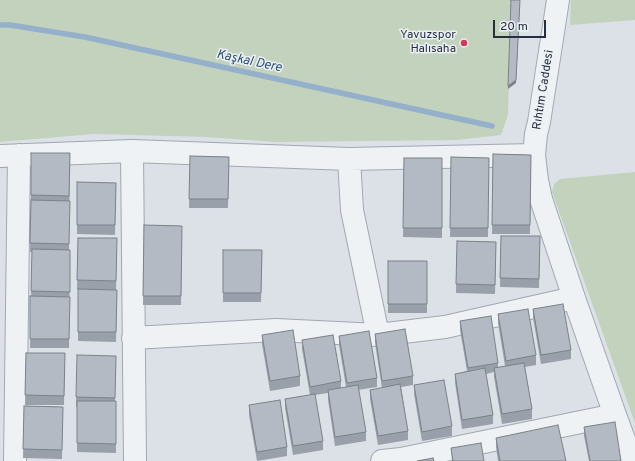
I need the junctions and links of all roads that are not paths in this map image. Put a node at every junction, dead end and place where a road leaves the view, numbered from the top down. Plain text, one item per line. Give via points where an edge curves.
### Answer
1 (558, 0) edge
2 (132, 151) junction
3 (10, 155) edge
4 (534, 155) junction
5 (350, 159) junction
6 (574, 298) junction
7 (378, 335) junction
8 (133, 338) junction
9 (615, 415) junction
10 (15, 461) edge
11 (135, 461) edge
12 (382, 461) edge
13 (632, 461) edge

1 - 4 street, Rıhtım Caddesi
2 - 3 street
2 - 5 street
2 - 8 street
3 - 10 street
4 - 5 street
4 - 6 street, Rıhtım Caddesi via 541,199
5 - 7 street via 352,210
6 - 7 street via 445,327
6 - 9 street, Rıhtım Caddesi
7 - 8 street via 276,330
8 - 11 street
9 - 12 street
9 - 13 street, Rıhtım Caddesi

